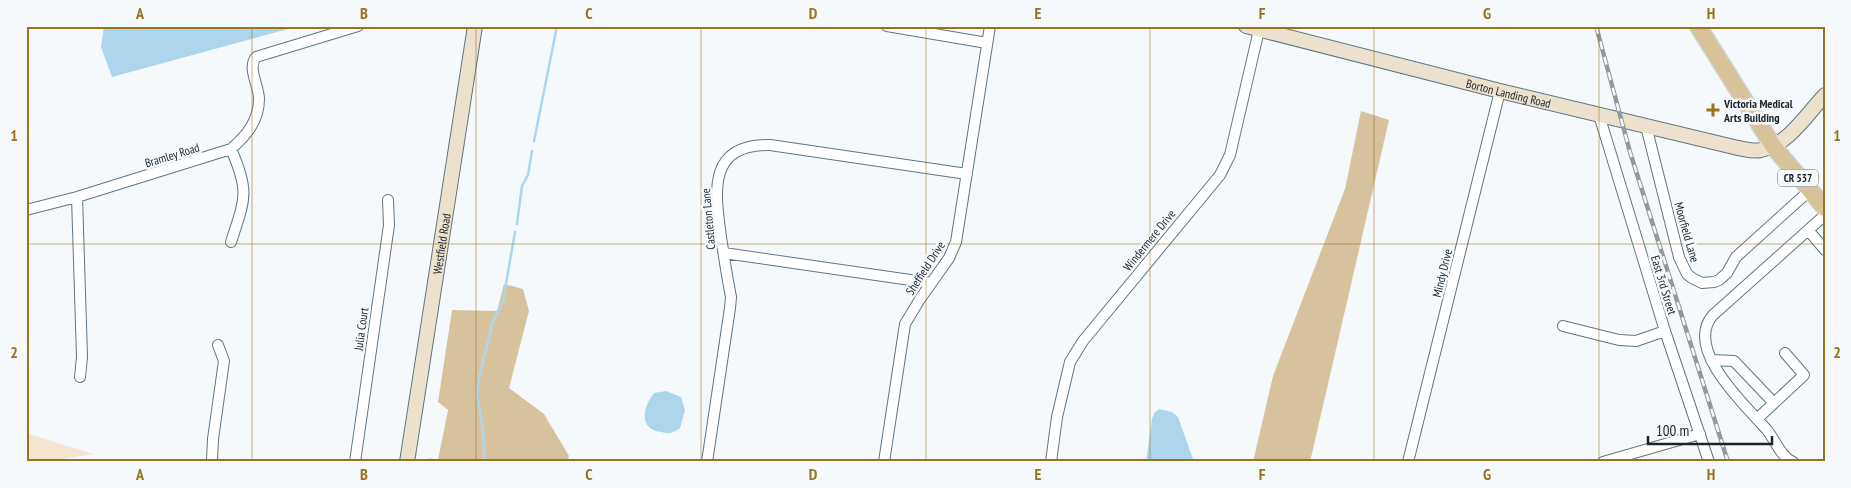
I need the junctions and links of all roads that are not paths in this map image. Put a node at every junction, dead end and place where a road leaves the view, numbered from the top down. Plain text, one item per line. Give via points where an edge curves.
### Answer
1 (358, 26) edge
2 (475, 26) edge
3 (887, 26) edge
4 (990, 26) edge
5 (1698, 26) edge
6 (1253, 28) edge
7 (987, 43) junction
8 (1500, 91) junction
9 (1825, 95) edge
10 (1599, 115) junction
11 (1646, 126) junction
12 (1773, 146) junction
13 (231, 149) junction
14 (967, 174) junction
15 (1809, 191) junction
16 (77, 197) junction
17 (388, 200) dead end
18 (1825, 208) edge
19 (26, 210) edge
20 (1825, 215) edge
21 (1808, 230) junction
22 (231, 242) dead end
23 (1825, 250) edge
24 (724, 253) junction
25 (931, 284) junction
26 (1563, 326) dead end
27 (1665, 332) junction
28 (218, 345) dead end
29 (1785, 353) dead end
30 (1711, 360) junction
31 (80, 377) dead end
32 (1774, 403) junction
33 (1757, 419) junction
34 (1700, 434) junction
35 (215, 461) edge
36 (355, 462) edge
37 (407, 462) edge
38 (707, 462) edge
39 (884, 462) edge
40 (1051, 462) edge
41 (1408, 462) edge
42 (1603, 462) edge
43 (1709, 462) edge
44 (1793, 462) edge

1 - 13 street, Bramley Road via 260,55 253,62 252,69 259,97 257,113 247,134
2 - 37 street, Westfield Road
3 - 7 street
4 - 7 street, Sheffield Drive
5 - 12 main road, CR 537
6 - 8 street, Borton Landing Road
6 - 40 street, Windermere Drive via 1230,155 1220,175 1083,341 1070,362 1057,417
7 - 14 street, Sheffield Drive
8 - 10 street, Borton Landing Road
8 - 41 street, Mindy Drive
9 - 12 street via 1788,136
10 - 11 street, Borton Landing Road
10 - 27 street, East 3rd Street
11 - 12 street, Borton Landing Road via 1738,148 1759,151
11 - 15 street, Moorfield Lane via 1678,257 1687,274 1702,283 1723,277 1736,257
12 - 15 main road, CR 537
13 - 16 street, Bramley Road
13 - 22 street via 242,177 244,194
14 - 24 street, Castleton Lane via 770,145 747,147 726,162 717,184
14 - 25 street, Sheffield Drive via 955,247
15 - 18 main road, CR 537
16 - 19 street, Bramley Road
16 - 31 street
17 - 36 street, Julia Court via 389,224
20 - 21 street
21 - 23 street
21 - 30 street via 1709,320 1705,334
24 - 25 street
24 - 38 street, Castleton Lane via 731,298
25 - 39 street, Sheffield Drive via 908,318 904,330
26 - 27 street via 1636,341
27 - 34 street, East 3rd Street
28 - 35 street via 224,361 213,440
29 - 32 street via 1804,375
30 - 32 street via 1734,361
30 - 33 street via 1720,378
32 - 33 street
33 - 44 street via 1785,459
34 - 42 street
34 - 43 street, East 3rd Street

